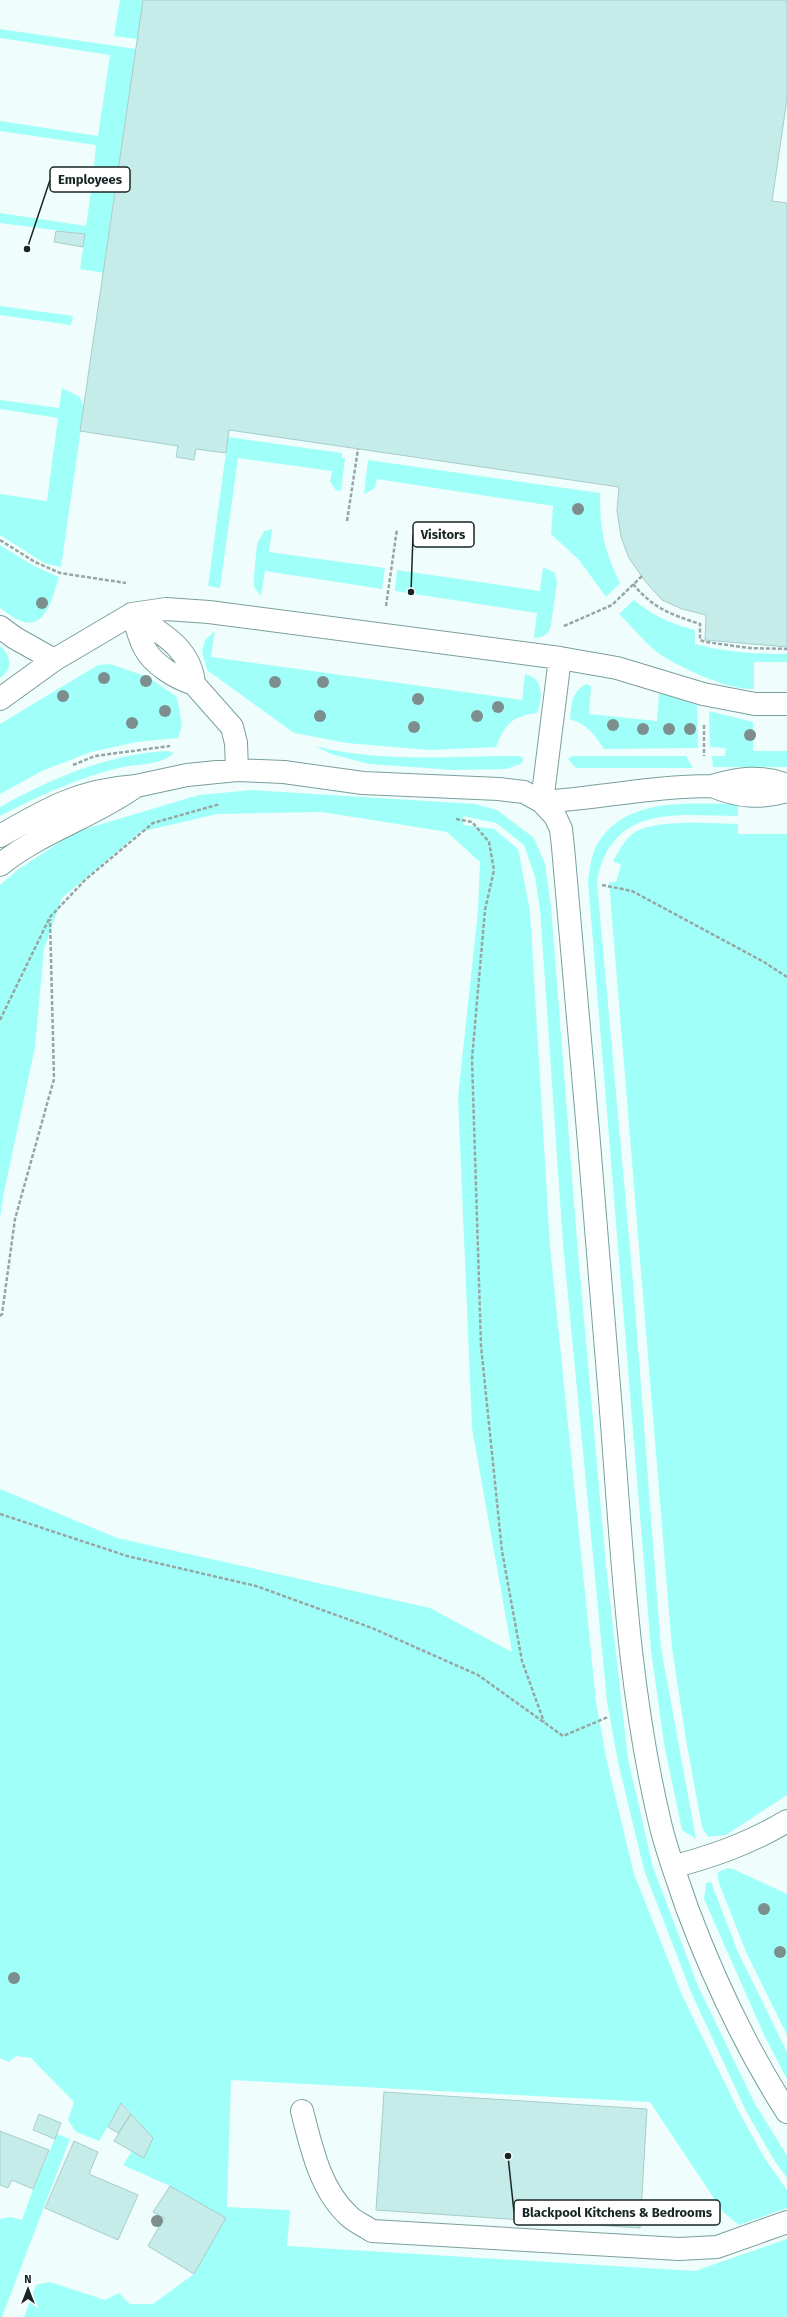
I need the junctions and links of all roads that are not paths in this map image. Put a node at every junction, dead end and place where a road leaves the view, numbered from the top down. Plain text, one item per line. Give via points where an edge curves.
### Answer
1 (132, 614) junction
2 (0, 627) edge
3 (560, 658) junction
4 (54, 660) junction
5 (0, 699) edge
6 (787, 704) edge
7 (237, 770) junction
8 (787, 785) edge
9 (136, 786) junction
10 (708, 786) junction
11 (787, 791) edge
12 (542, 802) junction
13 (0, 836) edge
14 (0, 864) edge
15 (787, 1821) edge
16 (673, 1867) junction
17 (302, 2111) dead end
18 (787, 2112) edge
19 (787, 2222) edge

1 - 3 lane via 166,609 209,612
1 - 4 lane
1 - 7 lane via 144,648 173,675 194,684 232,727 236,743
2 - 4 lane
3 - 6 lane via 617,668 703,694 755,704
3 - 12 lane
4 - 5 lane
7 - 9 lane
7 - 12 lane via 284,772 363,783 499,789 524,792
8 - 10 lane via 772,779 754,777
9 - 13 lane via 85,793 40,813
9 - 14 lane via 117,800 48,833
10 - 11 lane via 733,795 773,795
10 - 12 lane via 636,790 584,799
12 - 16 lane via 555,816 561,829 629,1632 638,1704 661,1828
15 - 16 lane via 762,1837 727,1852
16 - 18 lane via 703,1951 734,2021 758,2067
17 - 19 lane via 314,2158 334,2199 349,2216 372,2231 679,2249 717,2247

